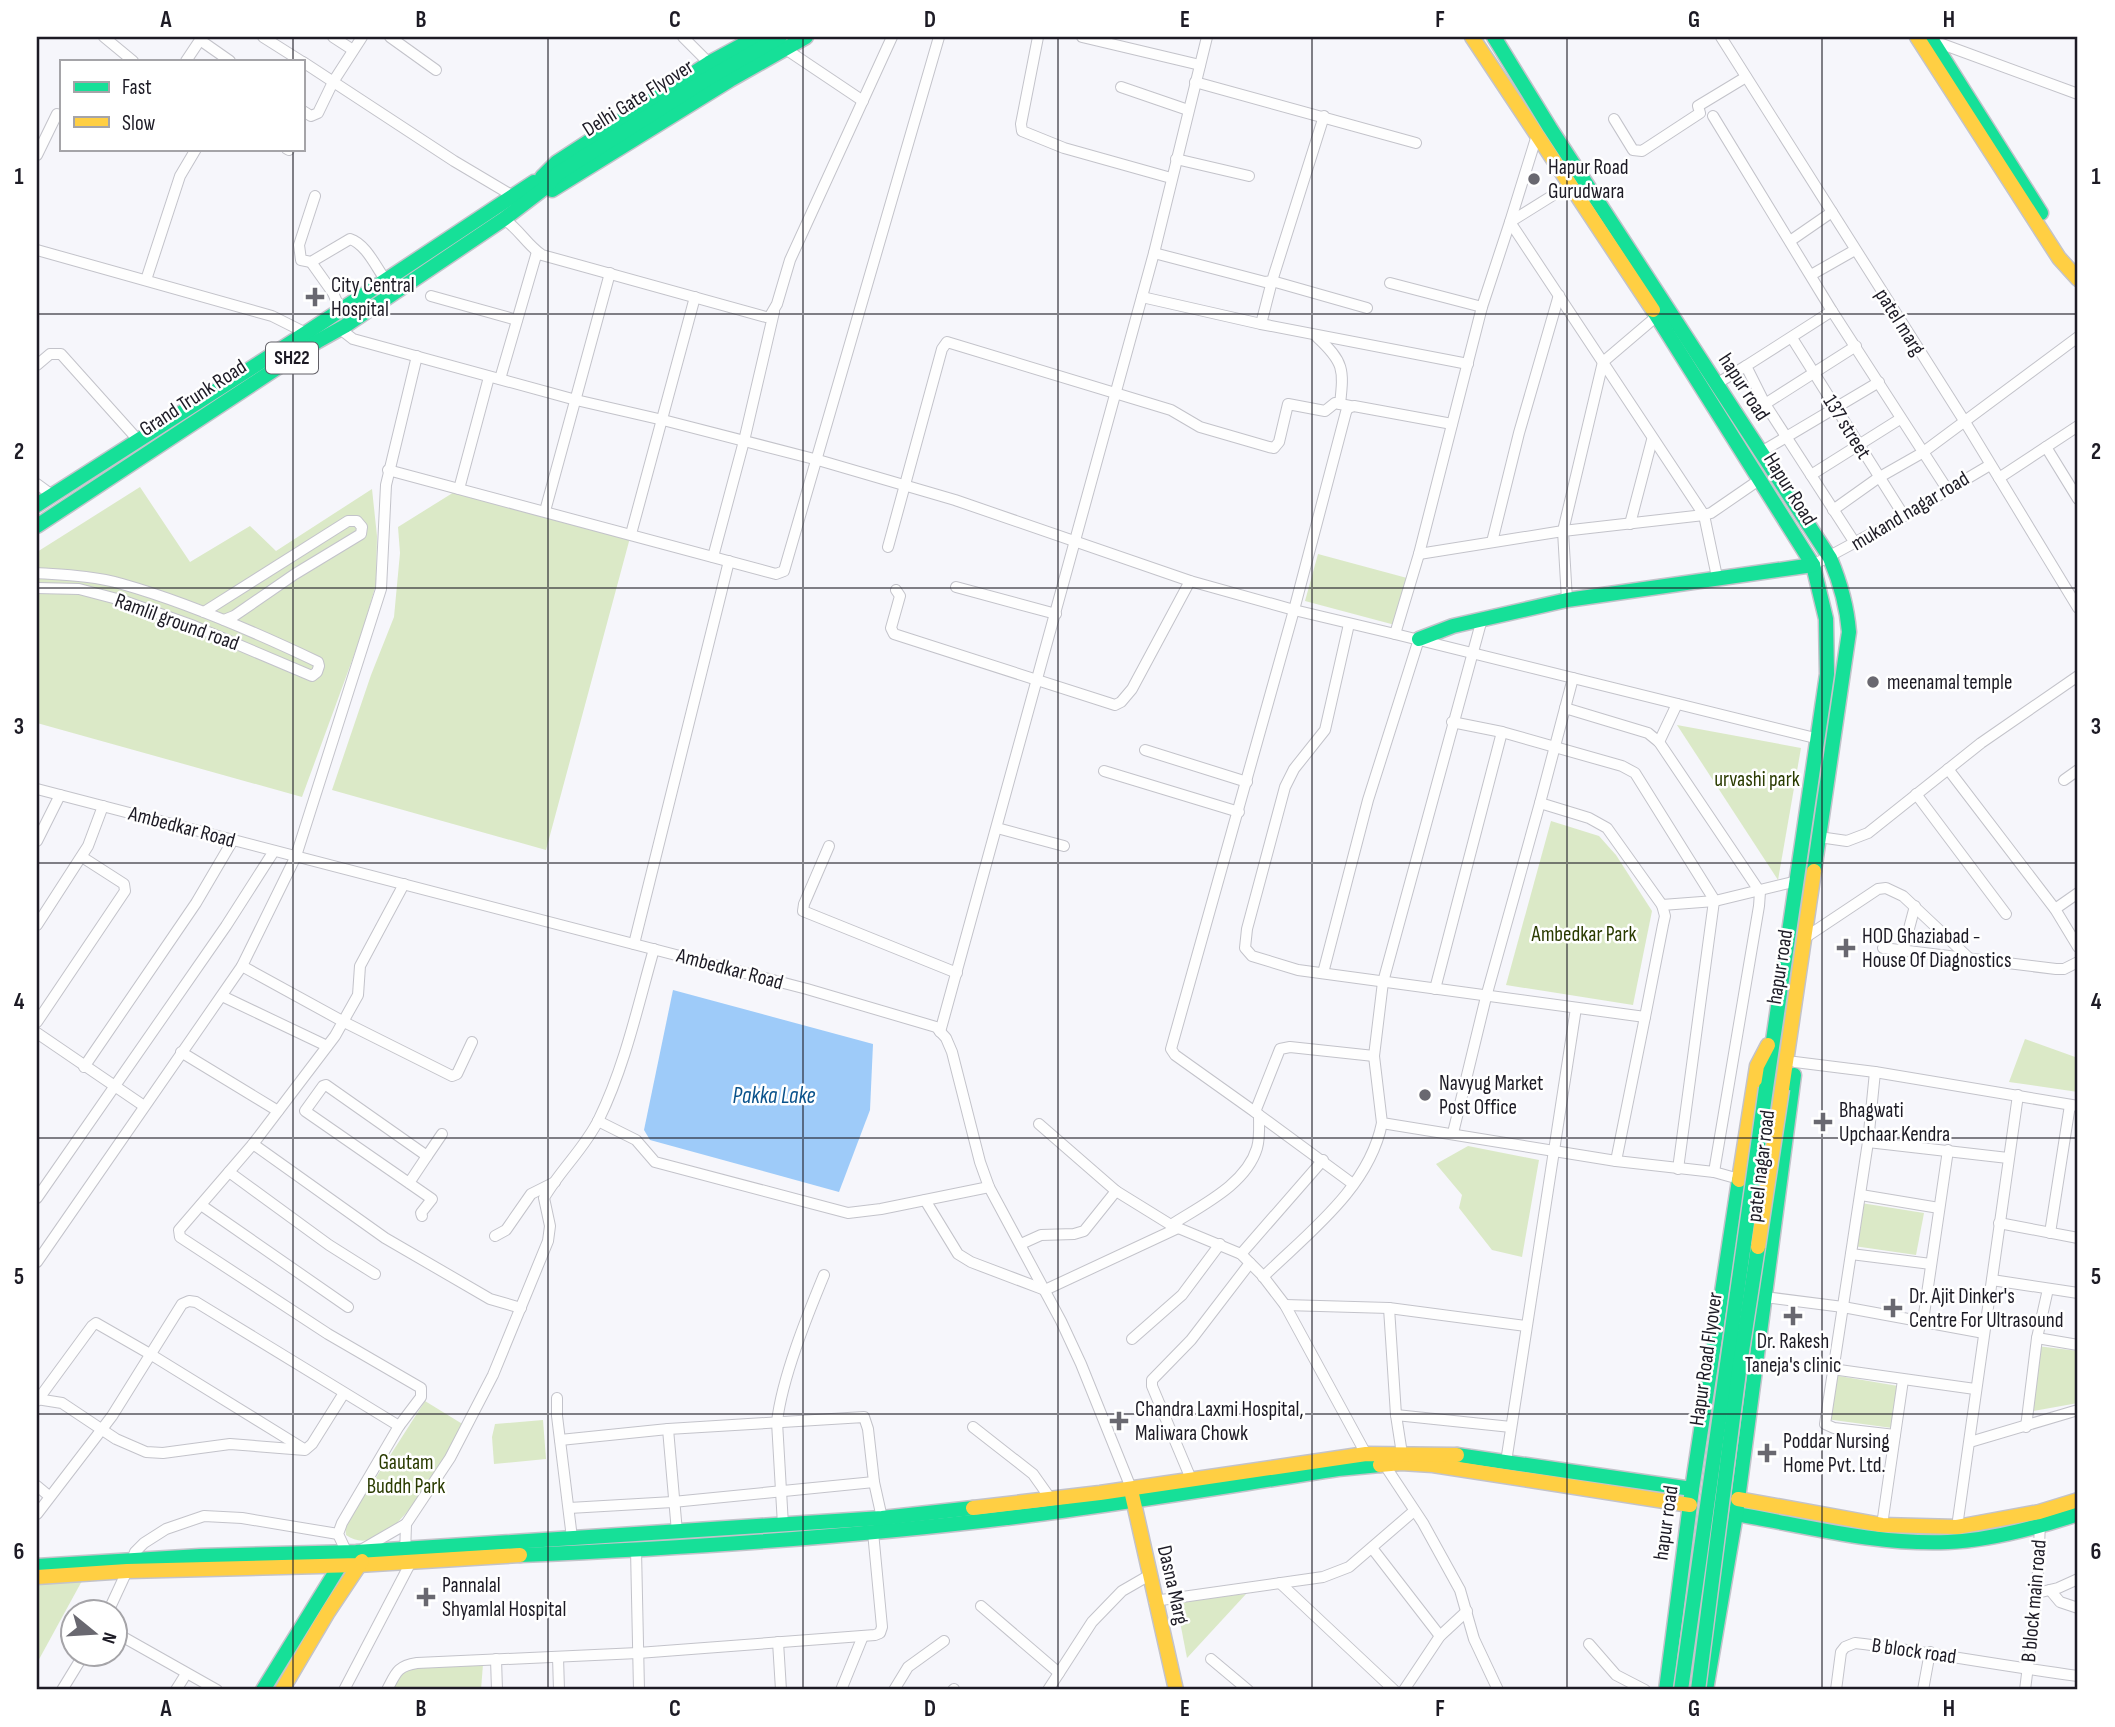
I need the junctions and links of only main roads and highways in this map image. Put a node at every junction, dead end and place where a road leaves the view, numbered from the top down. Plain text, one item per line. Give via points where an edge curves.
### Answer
1 (757, 37) edge
2 (806, 37) edge
3 (1472, 37) edge
4 (1494, 37) edge
5 (1926, 38) edge
6 (782, 43) edge
7 (548, 179) junction
8 (2078, 268) edge
9 (2078, 279) edge
10 (37, 505) edge
11 (37, 526) edge
12 (1813, 565) junction
13 (1419, 639) road end
14 (1774, 1034) junction
15 (1789, 1042) junction
16 (1696, 1461) junction
17 (1742, 1467) junction
18 (1692, 1489) junction
19 (1132, 1493) junction
20 (2078, 1500) edge
21 (1690, 1505) junction
22 (1737, 1507) junction
23 (2078, 1514) edge
24 (2040, 1520) junction
25 (1685, 1538) junction
26 (1731, 1545) junction
27 (358, 1555) junction
28 (408, 1557) junction
29 (37, 1566) edge
30 (129, 1566) junction
31 (339, 1566) junction
32 (37, 1577) edge
33 (263, 1690) edge
34 (282, 1690) edge
35 (1176, 1690) edge
36 (1665, 1690) edge
37 (1681, 1690) edge
38 (1698, 1690) edge
39 (1706, 1690) edge

1 - 7 main road via 709,63 558,162
2 - 6 main road, Delhi Gate Flyover
3 - 12 main road, Hapur Road via 1657,316
4 - 15 main road, hapur road via 1830,558 1843,592 1849,632
5 - 8 main road
5 - 9 main road via 2044,235
6 - 7 main road, Delhi Gate Flyover / SH22 via 708,79
7 - 10 main road, Grand Trunk Road / SH22 via 513,196
7 - 11 main road, Grand Trunk Road / SH22 via 503,219
12 - 13 main road via 1567,600 1453,626
12 - 14 main road, Hapur Road via 1828,626 1827,674
14 - 16 main road, hapur road via 1757,1066
14 - 37 main road, Hapur Road Flyover, bridge
15 - 17 main road, patel nagar road via 1795,1062
15 - 38 main road, Hapur Road Flyover, bridge via 1739,1371
16 - 17 main road
16 - 18 main road, hapur road
17 - 22 main road, patel nagar road
18 - 19 main road via 1449,1454 1366,1454 1191,1479
18 - 21 main road, hapur road
19 - 21 main road via 1384,1464 1433,1465
19 - 28 main road via 882,1518 572,1538
19 - 28 main road via 1024,1516 873,1532 636,1550
19 - 35 main road, Dasna Marg
20 - 24 main road
21 - 25 main road, hapur road
22 - 24 main road via 1893,1539 1924,1541 1981,1539
22 - 24 main road via 1882,1525 1956,1527 2035,1511
22 - 26 main road, patel nagar road
23 - 24 main road
25 - 26 main road
25 - 36 main road, hapur road
26 - 39 main road, patel nagar road
27 - 28 main road
27 - 30 main road via 201,1556
27 - 31 main road
27 - 34 main road
29 - 30 main road
30 - 31 main road
30 - 32 main road
31 - 33 main road

